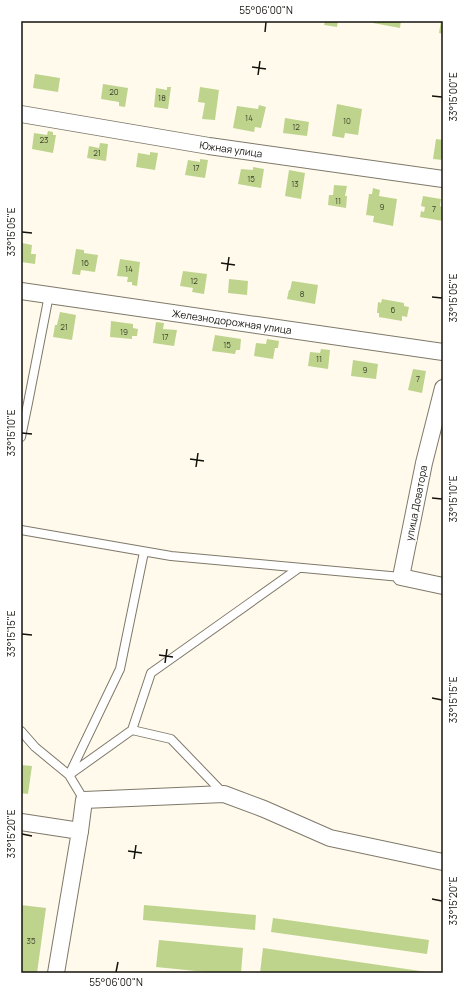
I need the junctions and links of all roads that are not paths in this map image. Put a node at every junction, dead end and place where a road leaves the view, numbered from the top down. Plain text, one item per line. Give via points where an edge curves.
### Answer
1 (21, 114) edge
2 (443, 179) edge
3 (21, 292) edge
4 (48, 295) junction
5 (443, 352) edge
6 (443, 388) edge
7 (21, 437) edge
8 (21, 530) edge
9 (144, 552) junction
10 (299, 568) junction
11 (401, 577) junction
12 (443, 586) edge
13 (132, 730) junction
14 (21, 732) edge
15 (69, 774) junction
16 (224, 794) junction
17 (84, 800) junction
18 (21, 822) edge
19 (80, 831) junction
20 (443, 862) edge
21 (56, 973) edge

1 - 2 street, Южная улица via 209,146
3 - 4 street, Железнодорожная улица
4 - 5 street, Железнодорожная улица
4 - 7 lane
6 - 11 street, улица Доватора via 424,463
8 - 9 lane
9 - 10 lane
9 - 15 lane via 120,669
10 - 11 lane
10 - 13 lane via 151,673
11 - 12 street
13 - 15 lane
13 - 16 lane via 171,740
14 - 15 lane via 35,747
15 - 17 lane
16 - 17 street
16 - 20 street via 330,838
17 - 19 street
18 - 19 street
19 - 21 street

